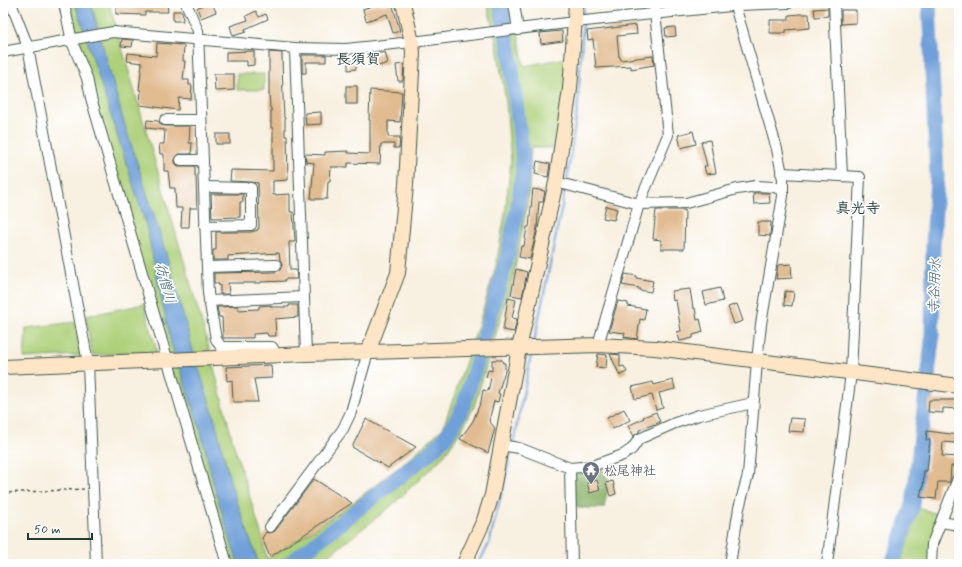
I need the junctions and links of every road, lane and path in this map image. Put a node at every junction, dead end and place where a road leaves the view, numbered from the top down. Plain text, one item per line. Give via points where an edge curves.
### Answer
1 (11, 3) edge
2 (64, 3) edge
3 (186, 3) edge
4 (403, 3) edge
5 (514, 3) edge
6 (576, 3) edge
7 (654, 3) edge
8 (789, 3) edge
9 (834, 3) edge
10 (738, 5) edge
11 (655, 15) junction
12 (575, 22) junction
13 (518, 30) junction
14 (75, 40) junction
15 (198, 40) junction
16 (412, 42) junction
17 (28, 47) junction
18 (295, 48) junction
19 (3, 52) edge
20 (165, 120) dead end
21 (201, 120) junction
22 (181, 160) dead end
23 (203, 160) junction
24 (781, 173) junction
25 (842, 176) junction
26 (556, 182) junction
27 (204, 187) junction
28 (782, 190) junction
29 (639, 204) junction
30 (959, 224) edge
31 (205, 226) junction
32 (959, 257) edge
33 (276, 265) dead end
34 (207, 267) junction
35 (304, 297) junction
36 (210, 301) junction
37 (598, 345) junction
38 (519, 348) junction
39 (368, 352) junction
40 (306, 354) junction
41 (277, 355) junction
42 (170, 360) junction
43 (757, 361) junction
44 (88, 363) junction
45 (3, 366) edge
46 (852, 373) junction
47 (959, 386) edge
48 (753, 403) junction
49 (500, 445) junction
50 (570, 468) junction
51 (959, 476) edge
52 (93, 489) junction
53 (3, 493) edge
54 (941, 522) junction
55 (959, 525) edge
56 (270, 526) dead end
57 (96, 564) edge
58 (227, 564) edge
59 (464, 564) edge
60 (572, 564) edge
61 (730, 564) edge
62 (827, 564) edge
63 (932, 564) edge

1 - 17 street
2 - 14 street
3 - 15 street via 198,31
4 - 16 street
5 - 13 street
6 - 12 street
7 - 11 street
8 - 10 street
9 - 25 street
10 - 11 street
10 - 24 street via 777,149
11 - 12 street
11 - 29 street via 668,135
12 - 13 street
12 - 26 street via 570,90
13 - 16 street
14 - 15 street via 113,32
14 - 17 street
14 - 42 street
15 - 18 street
15 - 21 street
16 - 18 street via 346,49
16 - 39 street via 406,185 398,273
17 - 19 street
17 - 44 street
18 - 35 street
20 - 21 street
21 - 23 street
22 - 23 street
23 - 27 street
24 - 25 street
24 - 28 street
25 - 46 street via 860,177
26 - 29 street
26 - 38 street
27 - 31 street
27 - 31 street via 251,188 251,225
28 - 29 street via 756,186 686,203
28 - 43 street
29 - 37 street
30 - 32 path
31 - 34 street
33 - 34 street
34 - 36 street
35 - 36 street
35 - 40 street
36 - 41 street via 216,339 221,347 272,347
37 - 38 street
37 - 43 street via 656,348
38 - 39 street
38 - 49 street
39 - 40 street
39 - 56 street via 351,412 343,429
40 - 41 street
41 - 42 street
42 - 44 street
42 - 58 street
43 - 46 street
43 - 48 street
44 - 45 street
44 - 52 street
46 - 47 street
46 - 62 street
48 - 50 street via 675,423 639,439 632,449 623,455 592,466
48 - 61 street via 748,475 739,508
49 - 50 street via 519,448
49 - 59 street via 492,495
50 - 60 street
51 - 54 street
52 - 53 path
52 - 57 street
54 - 55 street
54 - 63 street via 932,544

